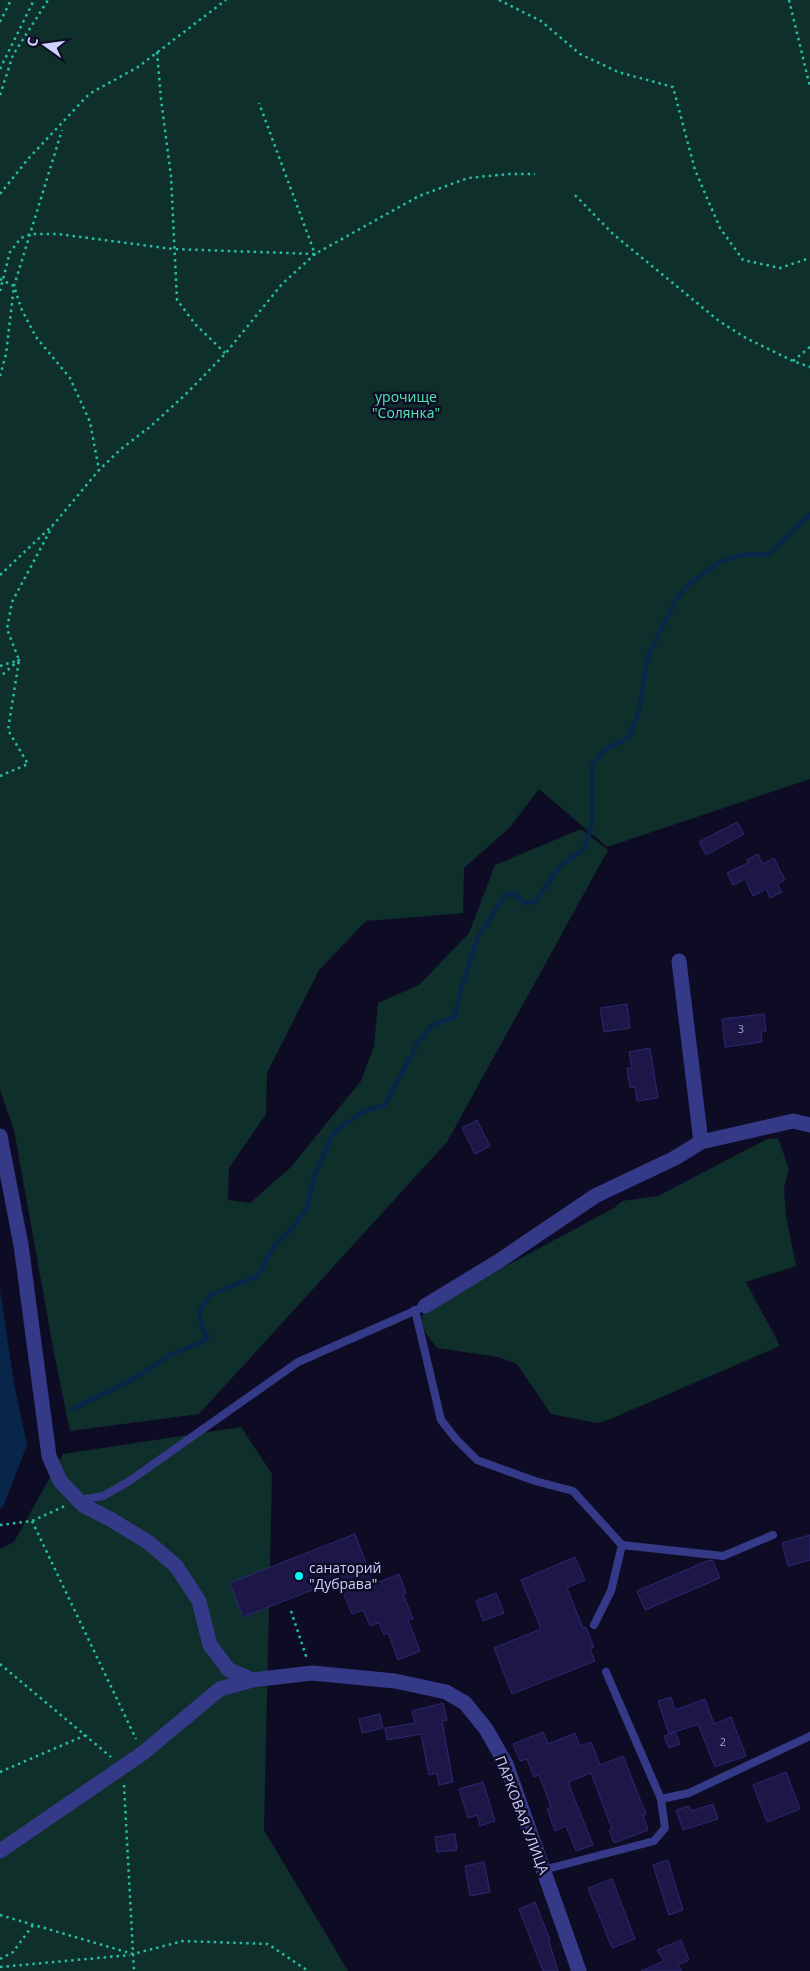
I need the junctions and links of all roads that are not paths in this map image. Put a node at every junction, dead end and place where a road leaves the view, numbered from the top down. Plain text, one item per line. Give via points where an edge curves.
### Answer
1 (679, 961) dead end
2 (810, 1124) edge
3 (0, 1136) edge
4 (701, 1142) junction
5 (420, 1308) junction
6 (78, 1500) junction
7 (773, 1535) dead end
8 (622, 1545) junction
9 (594, 1625) dead end
10 (606, 1672) dead end
11 (252, 1680) junction
12 (810, 1736) edge
13 (662, 1799) junction
14 (0, 1851) edge
15 (543, 1870) junction
16 (579, 1971) edge

1 - 4 street
2 - 4 street via 793,1122
3 - 6 street via 21,1245 49,1456 60,1481
4 - 5 street via 595,1196 500,1261
5 - 6 lane via 298,1362 128,1482 103,1496
5 - 8 lane via 441,1420 456,1439 477,1460 573,1491
6 - 11 street via 83,1506 148,1542 176,1566 199,1601 210,1645 229,1670
7 - 8 lane via 723,1556
8 - 9 lane via 611,1592
10 - 13 lane
11 - 14 street, ПАРКОВАЯ УЛИЦА via 220,1689 144,1753
11 - 15 street, ПАРКОВАЯ УЛИЦА via 312,1673 395,1681 446,1692 465,1703 486,1729 506,1764
12 - 13 lane via 690,1793
13 - 15 lane via 665,1828 654,1840
15 - 16 street, ПАРКОВАЯ УЛИЦА

